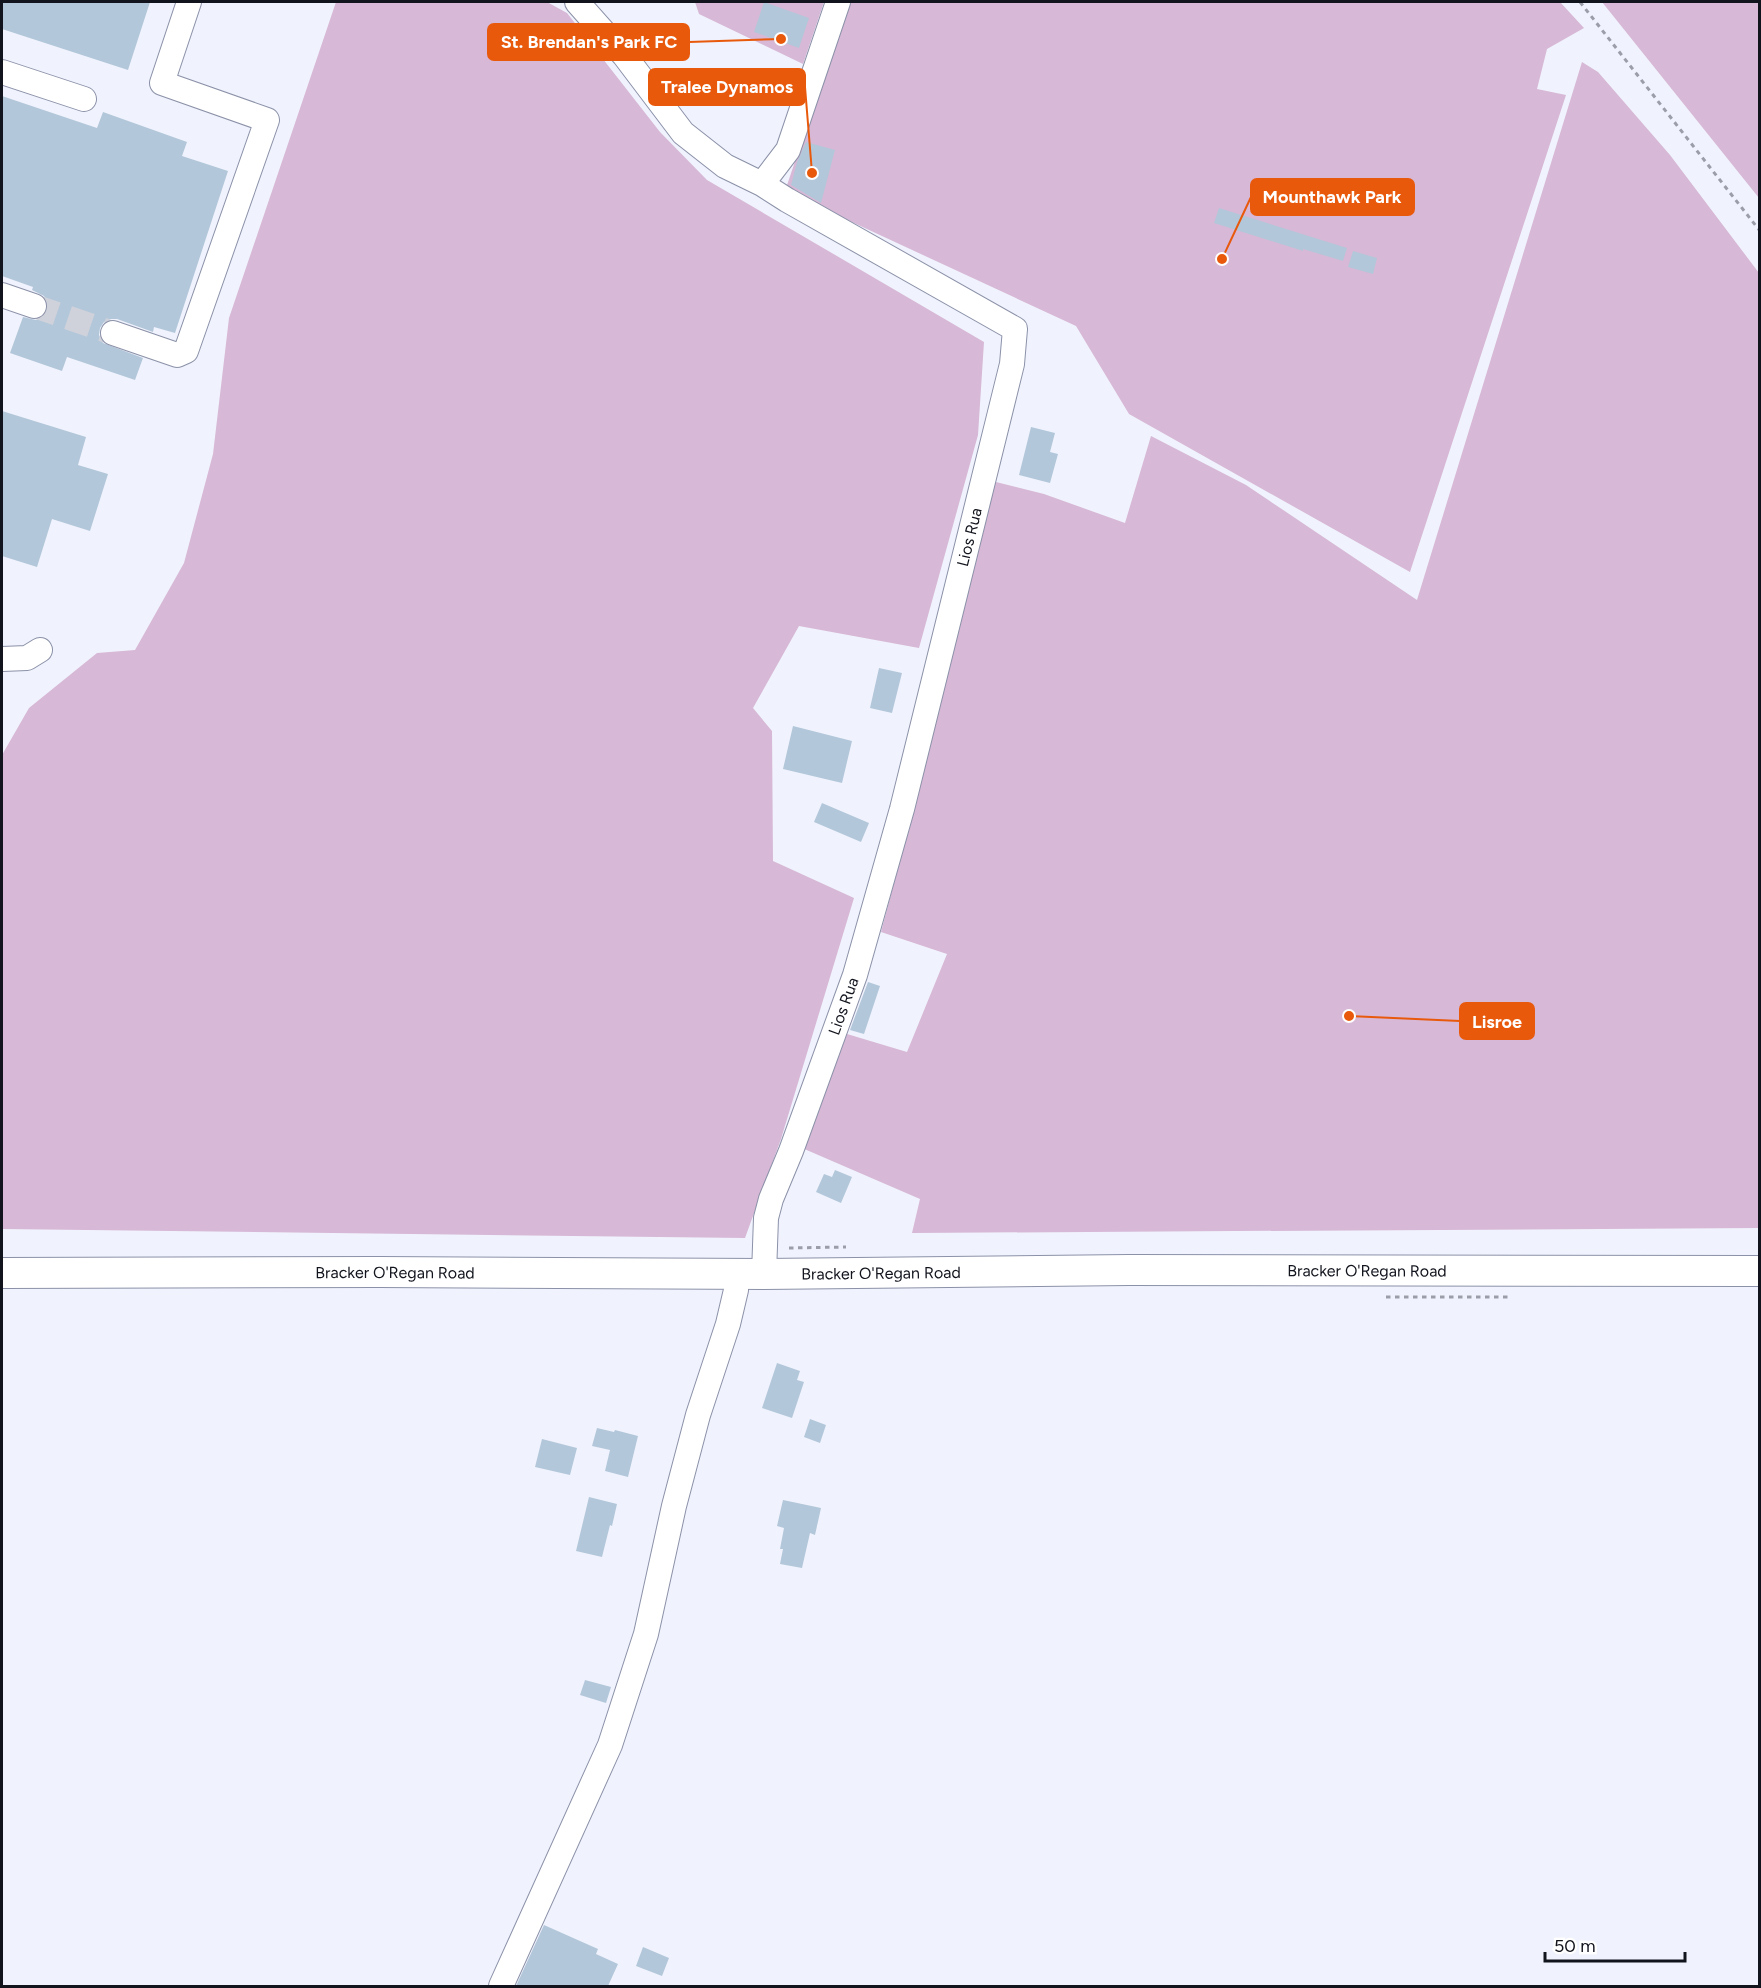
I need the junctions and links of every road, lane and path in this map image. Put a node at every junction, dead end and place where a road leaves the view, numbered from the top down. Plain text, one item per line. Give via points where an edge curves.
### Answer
1 (189, 2) edge
2 (577, 2) edge
3 (838, 2) edge
4 (1580, 2) edge
5 (2, 72) edge
6 (84, 99) dead end
7 (762, 184) junction
8 (1760, 231) edge
9 (2, 295) edge
10 (34, 306) tunnel mouth
11 (113, 333) tunnel mouth
12 (40, 650) dead end
13 (2, 659) edge
14 (1760, 1271) edge
15 (2, 1273) edge
16 (750, 1274) junction
17 (501, 1986) edge

1 - 11 street via 162,83 267,120 186,351 177,355
2 - 7 street, Lios Rua via 683,133 725,166
3 - 7 street via 788,150
4 - 8 path
5 - 6 street
7 - 16 street, Lios Rua via 1015,329 1012,364 903,808 855,975 771,1199
9 - 10 street
12 - 13 street via 27,658
14 - 16 main road, Bracker O'Regan Road
15 - 16 main road, Bracker O'Regan Road
16 - 17 street via 736,1290 698,1415 646,1634 610,1745

